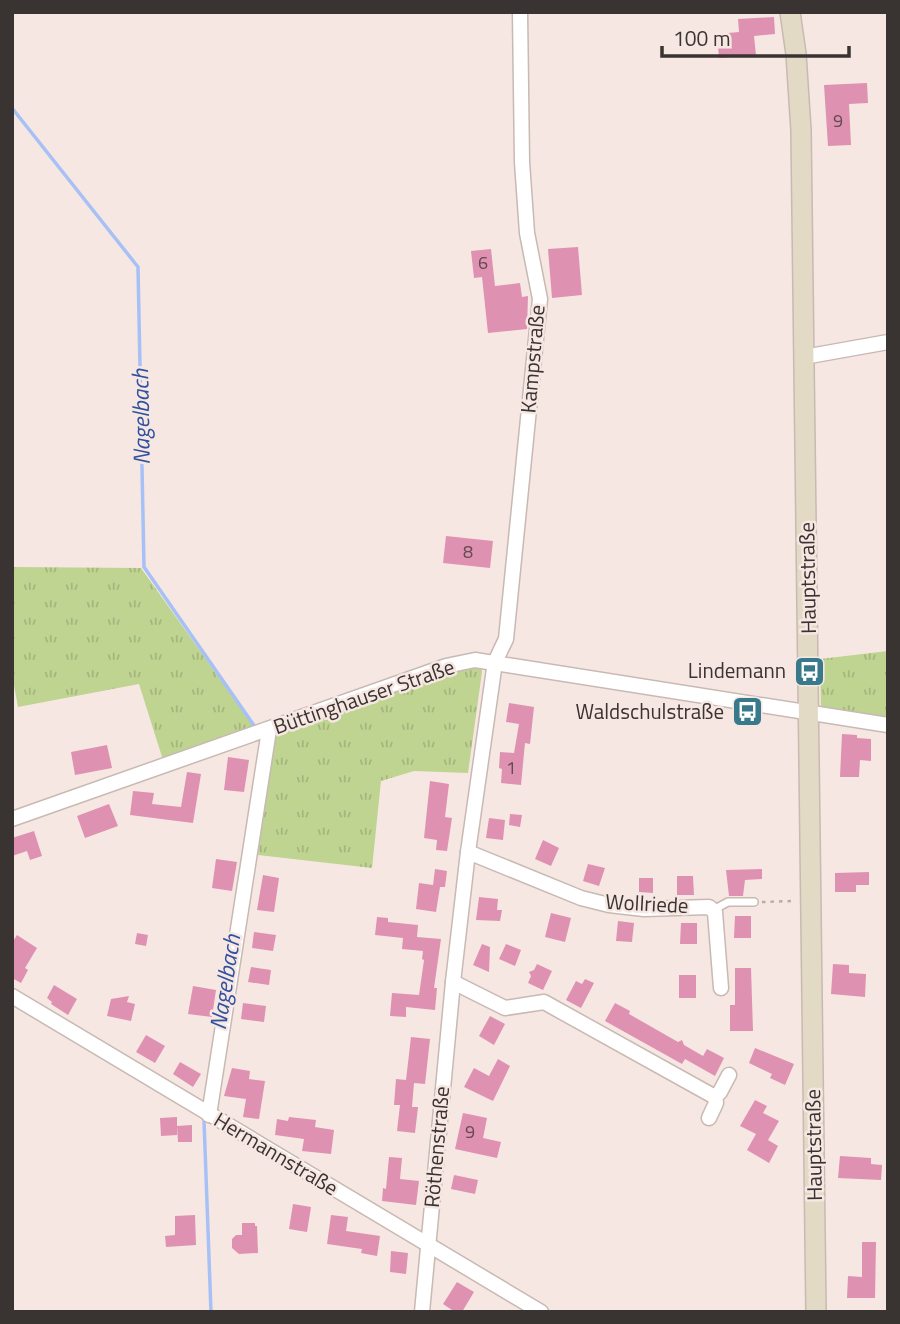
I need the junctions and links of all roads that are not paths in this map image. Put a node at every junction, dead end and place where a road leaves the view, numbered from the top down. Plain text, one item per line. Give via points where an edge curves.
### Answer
1 (520, 12) edge
2 (790, 12) edge
3 (888, 342) edge
4 (804, 357) junction
5 (495, 662) junction
6 (810, 712) junction
7 (888, 725) edge
8 (268, 730) junction
9 (12, 819) edge
10 (468, 852) junction
11 (754, 902) road end
12 (712, 910) junction
13 (453, 982) junction
14 (721, 988) dead end
15 (12, 996) edge
16 (729, 1076) dead end
17 (715, 1097) junction
18 (209, 1115) junction
19 (709, 1118) dead end
20 (428, 1244) junction
21 (422, 1312) edge
22 (541, 1312) edge
23 (816, 1312) edge

1 - 5 street, Kampstraße via 522,162 527,233 540,299 506,639
2 - 4 main road, Hauptstraße via 802,130
3 - 4 street
4 - 6 main road, Hauptstraße
5 - 6 street, Büttinghauser Straße
5 - 8 street, Büttinghauser Straße via 475,660 446,666
5 - 10 street, Röthenstraße
6 - 7 street
6 - 23 main road, Hauptstraße
8 - 9 street, Büttinghauser Straße
8 - 18 street
10 - 12 street, Wollriede via 609,905
10 - 13 street, Röthenstraße
11 - 12 lane via 728,902
12 - 14 street, Wollriede
13 - 17 street via 505,1008 544,1002
13 - 20 street, Röthenstraße
15 - 18 street, Hermannstraße
16 - 17 street
17 - 19 street
18 - 20 street, Hermannstraße
20 - 21 street, Röthenstraße
20 - 22 street, Hermannstraße

